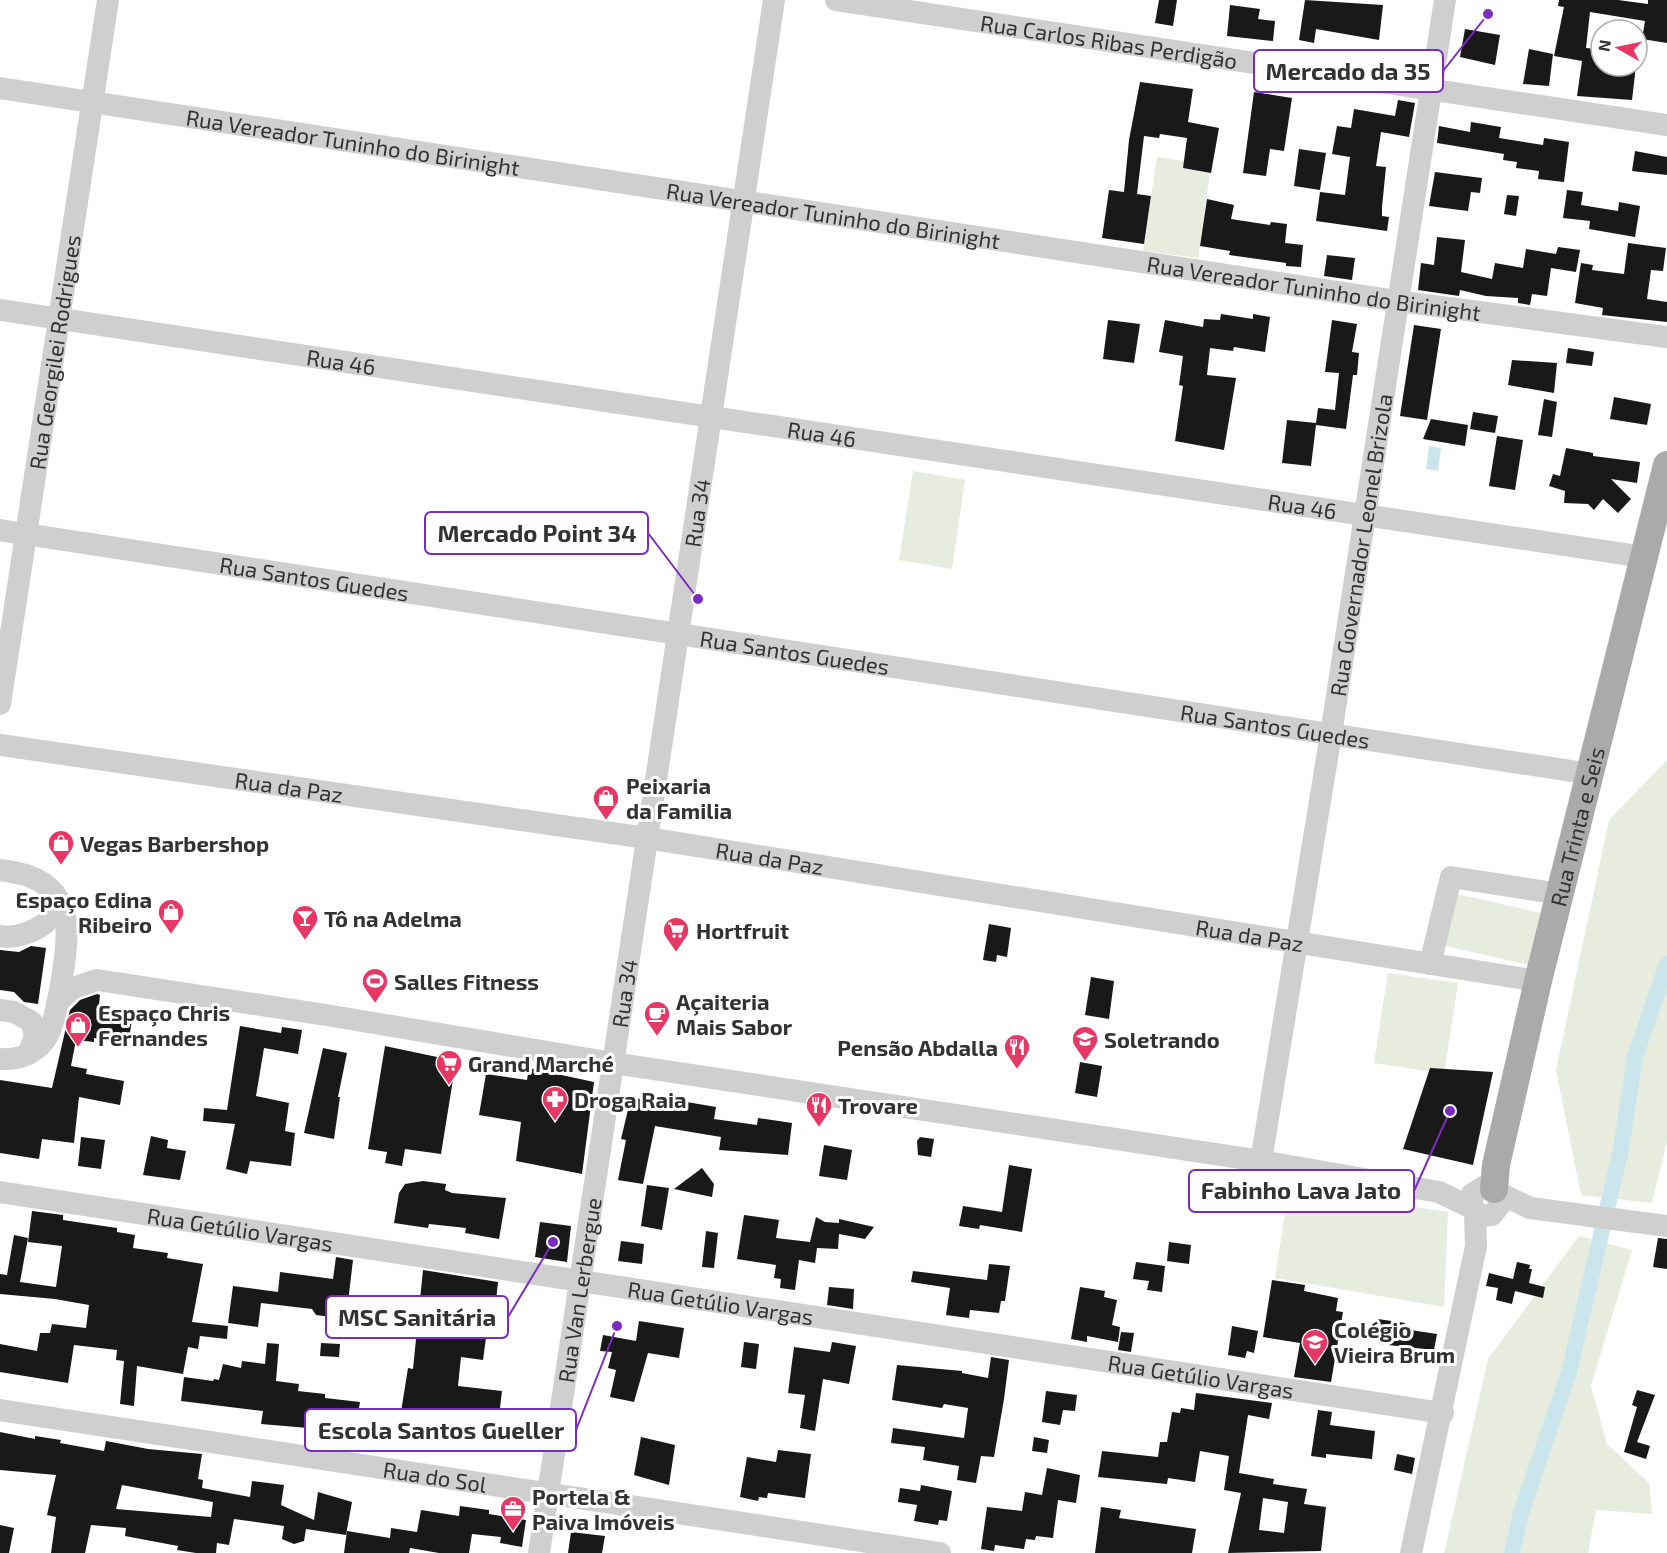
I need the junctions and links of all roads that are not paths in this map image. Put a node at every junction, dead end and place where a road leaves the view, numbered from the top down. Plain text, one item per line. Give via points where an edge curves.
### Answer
1 (108, 0) edge
2 (774, 0) edge
3 (836, 0) edge
4 (1444, 0) edge
5 (1430, 87) junction
6 (0, 88) edge
7 (92, 100) junction
8 (1667, 125) edge
9 (742, 201) junction
10 (1397, 300) junction
11 (0, 310) edge
12 (60, 319) junction
13 (1667, 337) edge
14 (712, 419) junction
15 (1667, 465) edge
16 (1365, 515) junction
17 (0, 530) edge
18 (27, 534) junction
19 (1644, 557) junction
20 (677, 634) junction
21 (0, 704) edge
22 (1331, 734) junction
23 (0, 745) edge
24 (1591, 774) junction
25 (647, 838) junction
26 (0, 870) edge
27 (55, 894) junction
28 (1560, 894) junction
29 (0, 936) edge
30 (66, 943) junction
31 (1296, 944) junction
32 (1430, 964) junction
33 (97, 980) junction
34 (1538, 981) junction
35 (57, 1003) junction
36 (0, 1010) edge
37 (28, 1054) junction
38 (0, 1059) edge
39 (613, 1063) junction
40 (1261, 1161) junction
41 (0, 1192) edge
42 (1486, 1203) junction
43 (1666, 1226) edge
44 (582, 1281) junction
45 (0, 1410) edge
46 (1443, 1413) junction
47 (548, 1493) junction
48 (539, 1553) edge
49 (940, 1553) edge
50 (1411, 1553) edge

1 - 7 street, Rua Georgilei Rodrigues
2 - 9 street, Rua 34
3 - 5 street, Rua Carlos Ribas Perdigão
4 - 5 street, Rua Governador Leonel Brizola
5 - 8 street, Rua Carlos Ribas Perdigão
5 - 10 street, Rua Governador Leonel Brizola
6 - 7 street, Rua Vereador Tuninho do Birinight
7 - 9 street, Rua Vereador Tuninho do Birinight
7 - 12 street, Rua Georgilei Rodrigues
9 - 10 street, Rua Vereador Tuninho do Birinight
9 - 14 street, Rua 34
10 - 13 street, Rua Vereador Tuninho do Birinight
10 - 16 street, Rua Governador Leonel Brizola
11 - 12 street, Rua 46
12 - 14 street, Rua 46
12 - 18 street, Rua Georgilei Rodrigues
14 - 16 street, Rua 46
14 - 20 street, Rua 34
15 - 19 main road, Rua Trinta e Seis
16 - 19 street, Rua 46
16 - 22 street, Rua Governador Leonel Brizola
17 - 18 street, Rua Santos Guedes
18 - 20 street, Rua Santos Guedes
18 - 21 street, Rua Georgilei Rodrigues
19 - 24 main road, Rua Trinta e Seis
20 - 22 street, Rua Santos Guedes
20 - 25 street, Rua 34
22 - 24 street, Rua Santos Guedes
22 - 31 street, Rua Governador Leonel Brizola
23 - 25 street, Rua da Paz
24 - 28 main road, Rua Trinta e Seis
25 - 31 street, Rua da Paz
25 - 39 street, Rua 34
26 - 27 street via 33,877
27 - 29 street via 52,914 44,922 18,936
27 - 30 street via 66,921
28 - 32 street via 1451,877
28 - 34 main road, Rua Trinta e Seis
30 - 33 street via 77,966
30 - 35 street
31 - 32 street, Rua da Paz
31 - 40 street, Rua Governador Leonel Brizola
32 - 34 street, Rua da Paz
33 - 35 street via 73,988
33 - 39 street
34 - 42 main road, Rua Trinta e Seis
35 - 37 street via 48,1037
36 - 37 street via 14,1012 32,1022 35,1037
37 - 38 street
39 - 40 street
39 - 44 street, Rua Van Lerbergue
40 - 42 street
41 - 44 street, Rua Getúlio Vargas
42 - 43 street
42 - 46 street, Rua Trinta e Seis via 1484,1234 1476,1246
44 - 46 street, Rua Getúlio Vargas
44 - 47 street, Rua Van Lerbergue
45 - 47 street, Rua do Sol
46 - 50 street, Rua Trinta e Seis
47 - 48 street, Rua Van Lerbergue
47 - 49 street, Rua do Sol

